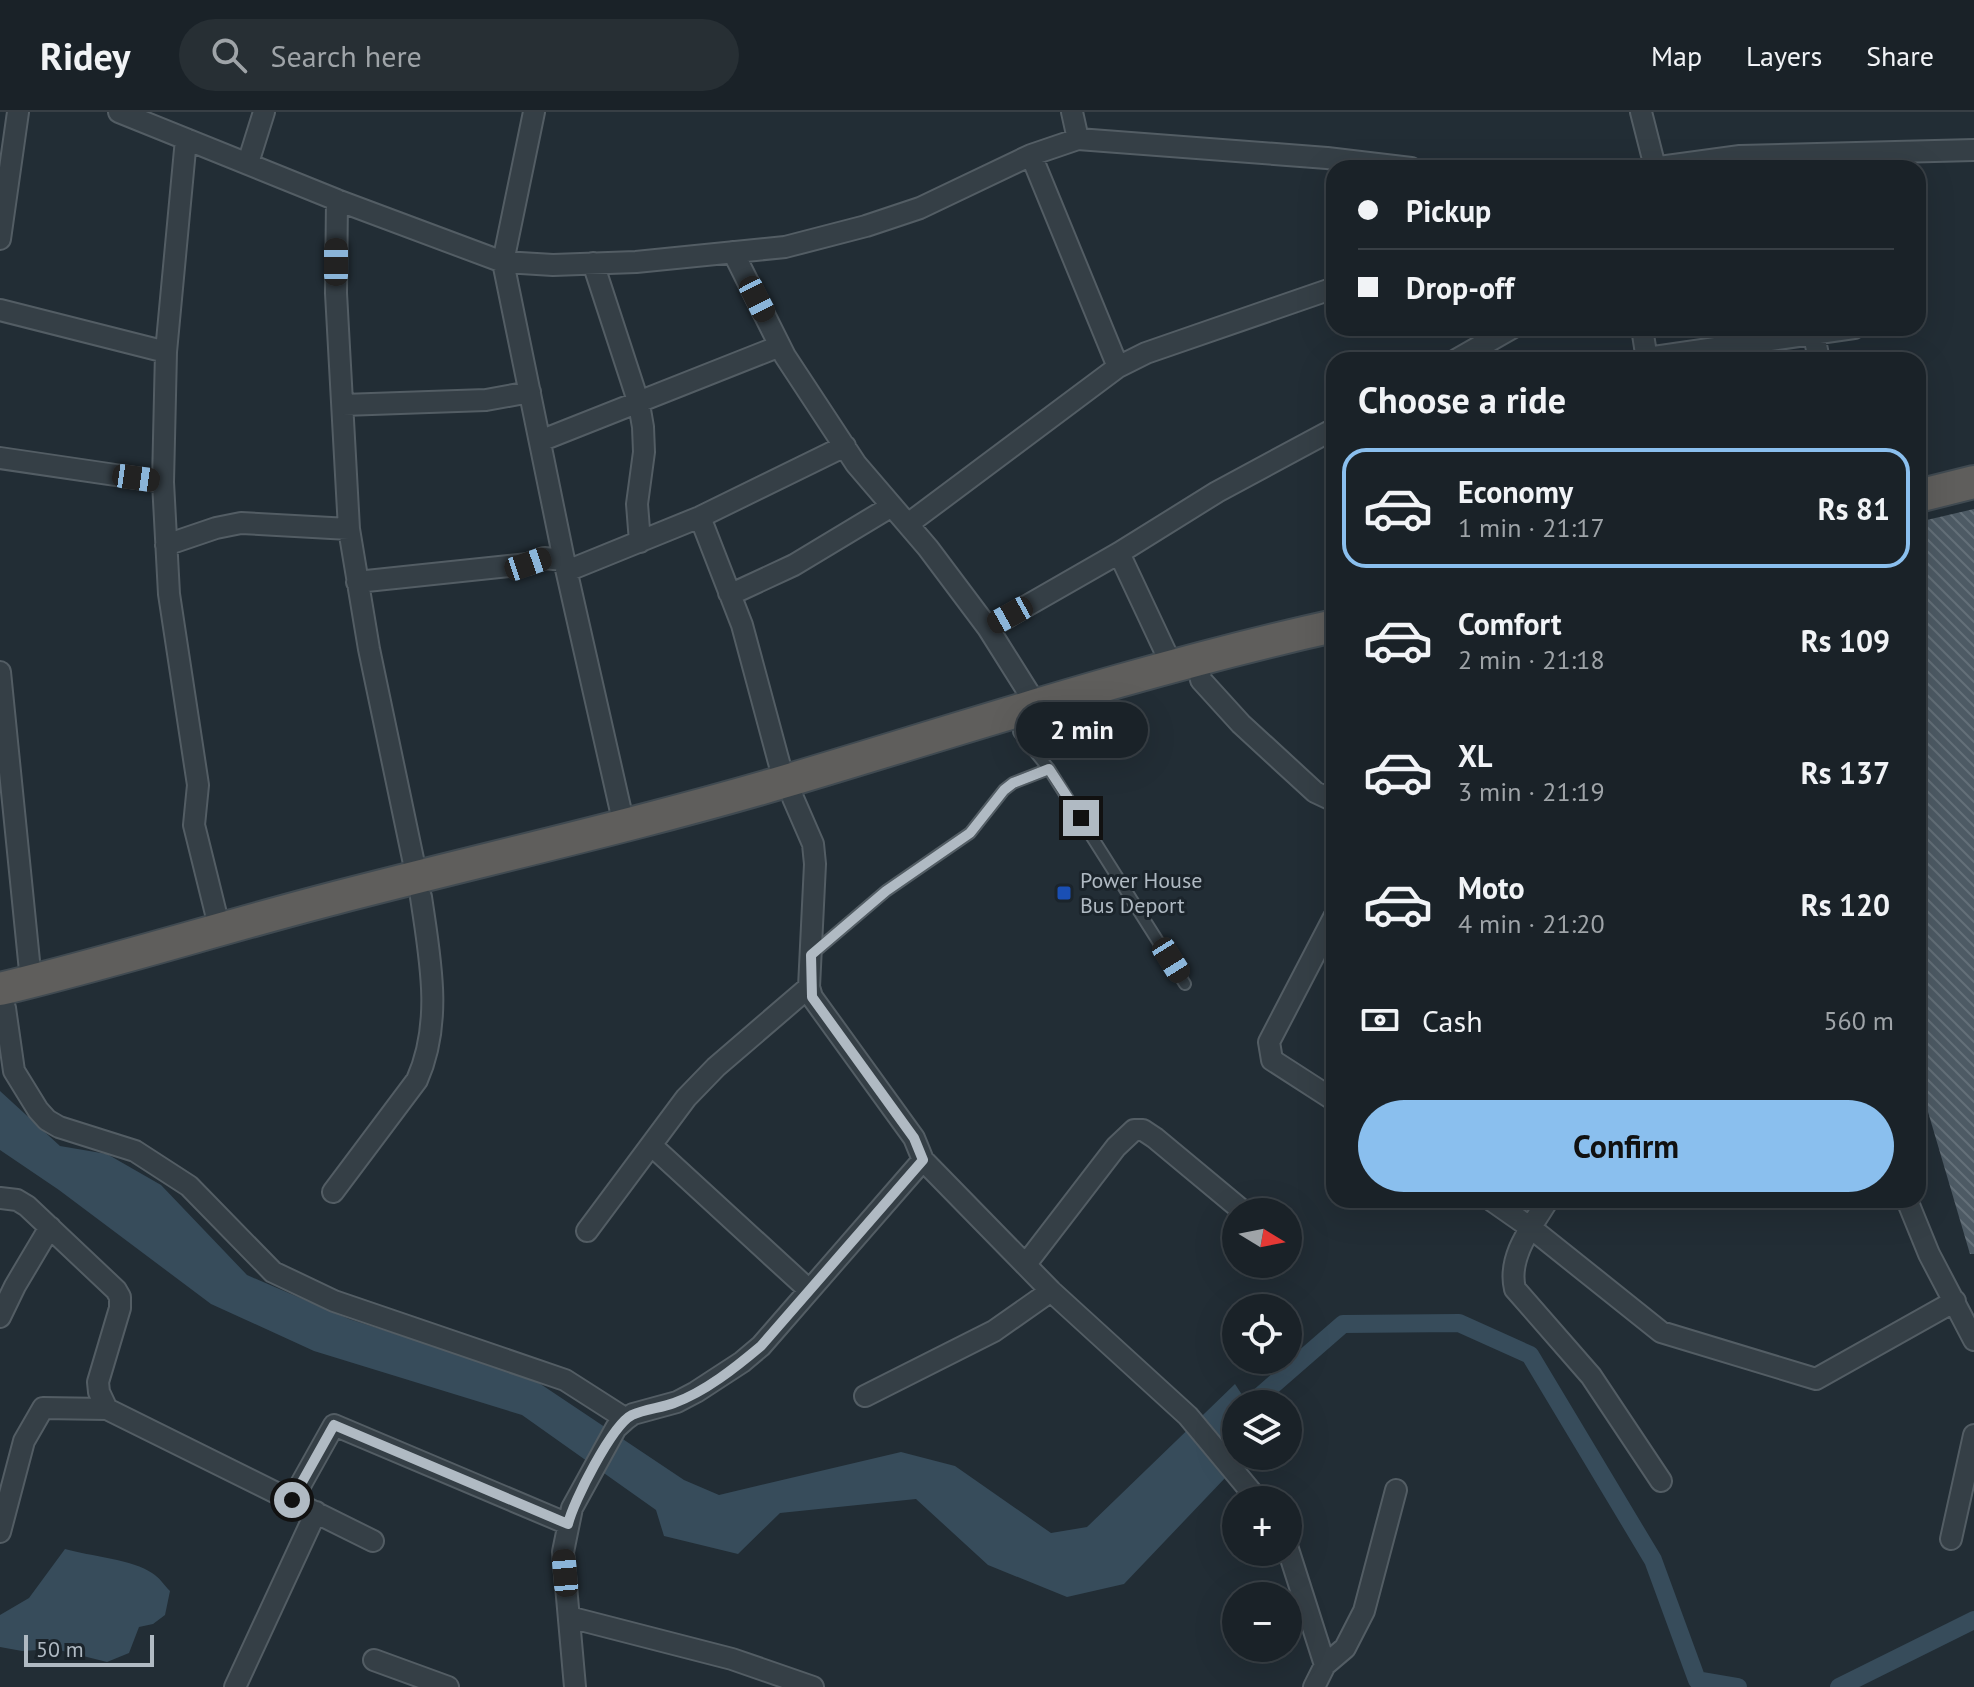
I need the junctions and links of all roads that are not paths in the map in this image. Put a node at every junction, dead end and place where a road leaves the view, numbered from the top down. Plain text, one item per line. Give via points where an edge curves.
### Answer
1 (18, 112) edge
2 (119, 112) edge
3 (264, 112) edge
4 (534, 112) edge
5 (1072, 112) edge
6 (1641, 112) edge
7 (186, 139) junction
8 (1078, 139) junction
9 (1974, 150) edge
10 (1031, 155) junction
11 (1344, 160) edge
12 (1652, 160) edge
13 (1711, 160) edge
14 (248, 163) junction
15 (337, 200) junction
16 (0, 239) edge
17 (733, 252) junction
18 (503, 262) junction
19 (593, 263) junction
20 (1326, 291) edge
21 (0, 310) edge
22 (1498, 336) edge
23 (1807, 336) edge
24 (780, 346) junction
25 (166, 352) junction
26 (1470, 352) edge
27 (1696, 352) edge
28 (1118, 367) junction
29 (530, 392) junction
30 (639, 404) junction
31 (343, 405) junction
32 (1326, 433) edge
33 (540, 441) junction
34 (845, 446) junction
35 (0, 458) edge
36 (1974, 462) edge
37 (1926, 474) edge
38 (163, 482) junction
39 (1974, 482) edge
40 (1926, 494) edge
41 (892, 506) junction
42 (700, 517) junction
43 (908, 524) junction
44 (349, 529) junction
45 (640, 542) junction
46 (166, 545) junction
47 (1119, 553) junction
48 (566, 566) junction
49 (357, 582) junction
50 (729, 593) junction
51 (988, 628) junction
52 (1326, 628) edge
53 (1326, 647) edge
54 (1191, 669) junction
55 (0, 672) edge
56 (1028, 719) junction
57 (1049, 769) junction
58 (789, 790) junction
59 (1326, 797) edge
60 (624, 825) junction
61 (419, 887) junction
62 (220, 930) junction
63 (1326, 945) edge
64 (811, 955) junction
65 (1185, 984) dead end
66 (809, 987) junction
67 (9, 997) edge
68 (1326, 1095) edge
69 (651, 1145) junction
70 (923, 1160) junction
71 (333, 1192) dead end
72 (0, 1198) edge
73 (1227, 1198) edge
74 (1502, 1208) edge
75 (1543, 1208) edge
76 (1910, 1208) edge
77 (50, 1227) junction
78 (1531, 1228) junction
79 (587, 1231) dead end
80 (1026, 1264) junction
81 (809, 1290) junction
82 (1051, 1291) junction
83 (1964, 1310) edge
84 (0, 1317) edge
85 (1974, 1340) edge
86 (865, 1396) dead end
87 (107, 1409) junction
88 (621, 1424) junction
89 (1974, 1435) edge
90 (1661, 1481) dead end
91 (1246, 1486) edge
92 (1396, 1490) dead end
93 (292, 1500) junction
94 (316, 1512) junction
95 (570, 1516) junction
96 (1, 1529) edge
97 (1951, 1539) dead end
98 (373, 1541) dead end
99 (1293, 1566) edge
100 (569, 1617) junction
101 (374, 1660) dead end
102 (1325, 1665) junction
103 (235, 1687) edge
104 (448, 1687) edge
105 (575, 1687) edge
106 (813, 1687) edge
107 (1314, 1687) edge

1 - 16 street
2 - 7 street
3 - 14 street
4 - 18 street
5 - 8 street
6 - 12 street
7 - 14 street
7 - 25 street
8 - 10 street
8 - 11 street
9 - 13 street
10 - 17 street via 920,208 866,226 785,247
10 - 28 street
14 - 15 street
15 - 18 street
15 - 31 street
17 - 19 street
17 - 24 street
18 - 19 street
18 - 29 street
19 - 30 street
20 - 28 street
21 - 25 street
22 - 26 street
23 - 27 street
24 - 30 street
24 - 34 street
25 - 38 street
28 - 43 street
29 - 31 street via 486,400
29 - 33 street
30 - 33 street
30 - 45 street via 644,452 637,504
31 - 44 street
32 - 47 street
33 - 48 street
34 - 41 street
34 - 42 street
35 - 38 street
36 - 37 highway
38 - 46 street
39 - 40 highway
41 - 43 street
41 - 50 street via 794,565
42 - 45 street
42 - 50 street
43 - 51 street
44 - 46 street via 241,523
44 - 49 street
45 - 48 street
46 - 62 street via 198,785 194,825
47 - 51 street
47 - 54 street
48 - 49 street via 544,558
48 - 60 street
49 - 61 street
50 - 58 street
51 - 56 street
52 - 54 highway via 1261,642
53 - 54 highway
54 - 56 highway
54 - 59 street via 1241,724
55 - 67 street
56 - 57 lane
56 - 58 highway
57 - 64 lane via 1004,790 970,833 886,891
57 - 65 lane
58 - 60 highway
58 - 61 highway
58 - 64 street via 813,844
60 - 61 highway
61 - 62 highway
61 - 67 highway
61 - 71 street via 433,997 425,1062
62 - 67 highway
63 - 68 street via 1269,1042 1272,1060
64 - 66 street
66 - 69 street via 716,1067
66 - 70 street via 914,1138
67 - 88 street via 14,1071 47,1120 135,1151 189,1186 283,1279 565,1380
69 - 79 street
69 - 81 street
70 - 80 street
70 - 81 street
72 - 77 street via 17,1200
73 - 80 street via 1155,1138 1134,1130
74 - 78 street
75 - 78 street
76 - 83 street via 1929,1254
77 - 84 street
77 - 87 street via 120,1297 98,1382
78 - 83 street via 1661,1332 1816,1379
78 - 90 street via 1515,1261 1515,1289 1591,1376
80 - 82 street
81 - 88 street via 742,1362 677,1402 633,1414
82 - 86 street via 994,1331
82 - 91 street via 1188,1416
83 - 85 street
87 - 93 street
87 - 96 street via 43,1408 24,1441
88 - 95 street
89 - 97 street
92 - 102 street via 1364,1611 1345,1648
93 - 94 street
93 - 95 street via 334,1425
94 - 98 street
94 - 103 street
95 - 100 street via 563,1552
99 - 102 street
100 - 105 street
100 - 106 street via 732,1659
101 - 104 street
102 - 107 street

